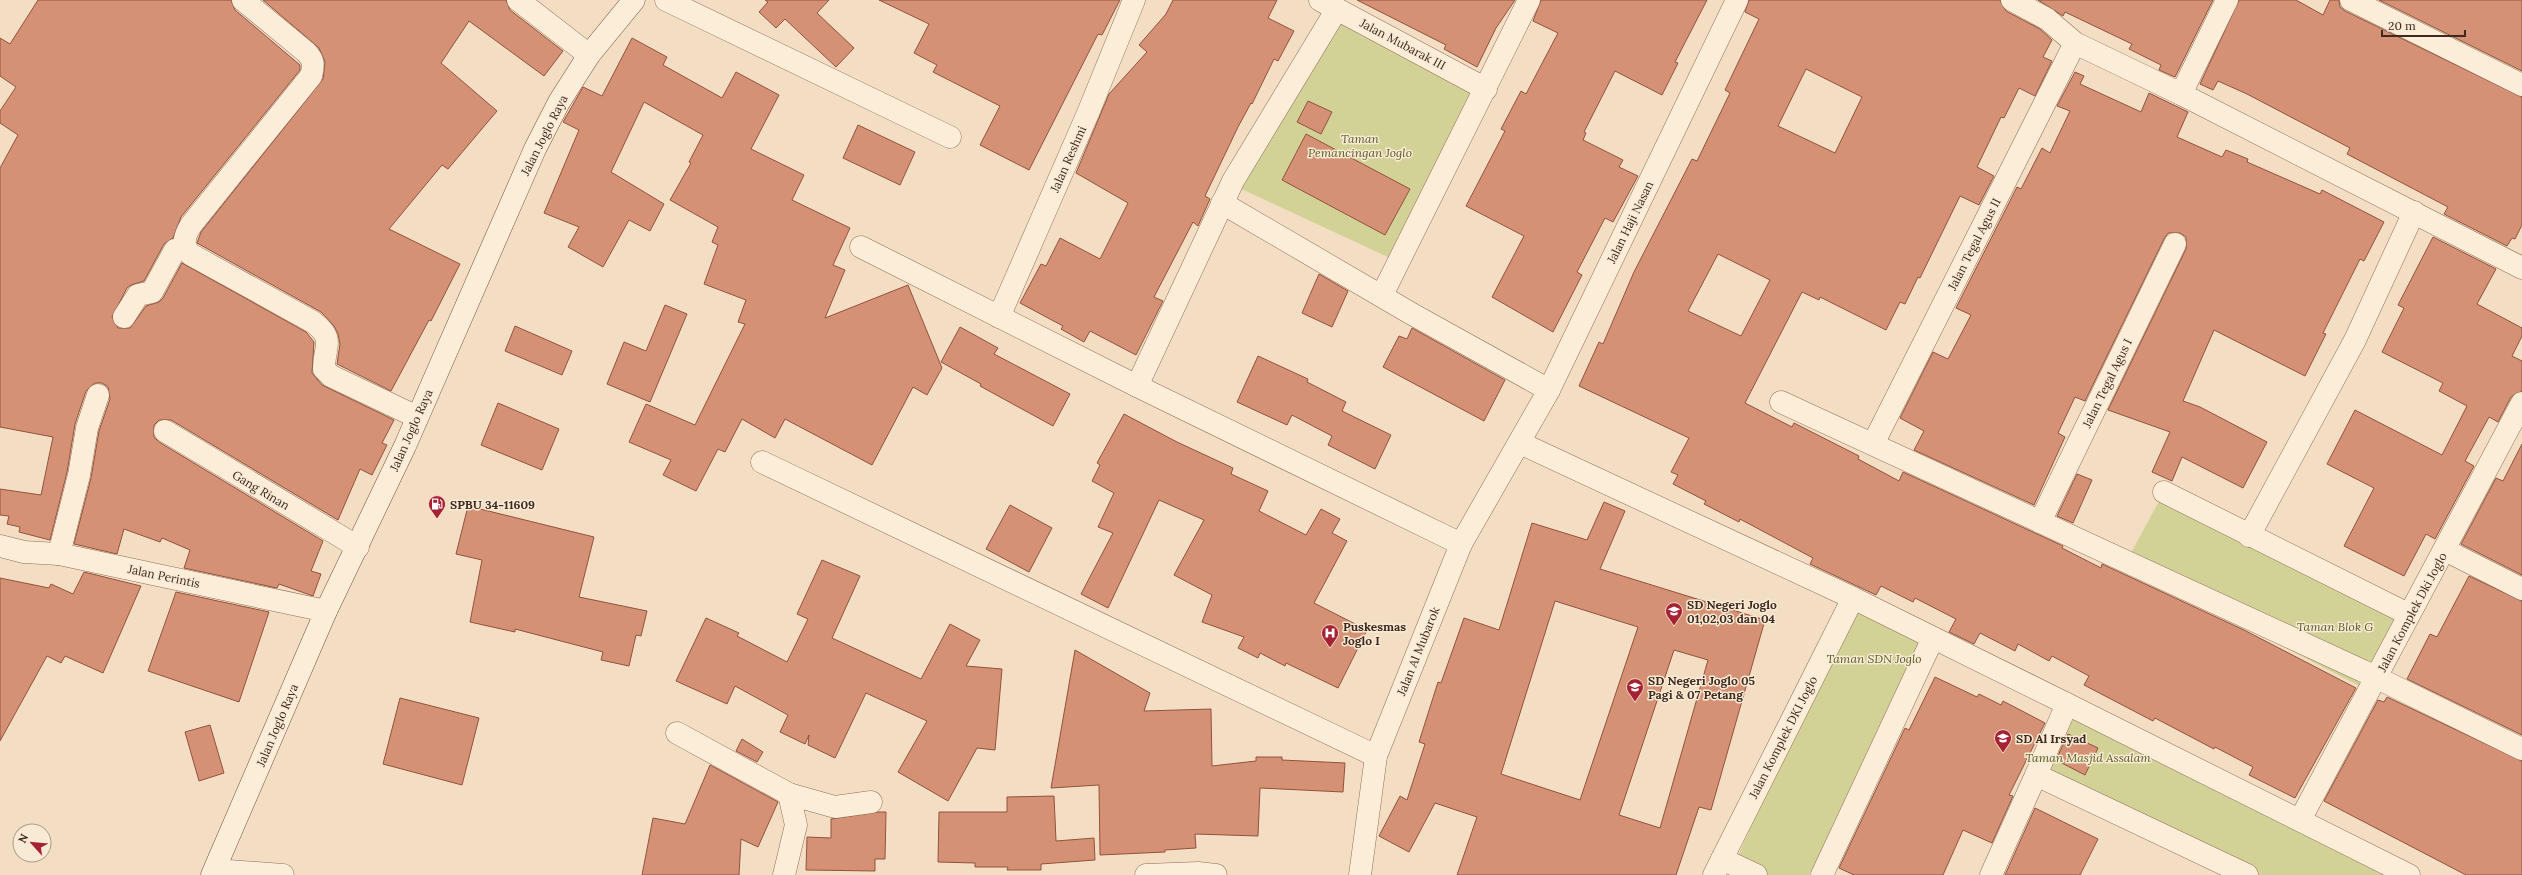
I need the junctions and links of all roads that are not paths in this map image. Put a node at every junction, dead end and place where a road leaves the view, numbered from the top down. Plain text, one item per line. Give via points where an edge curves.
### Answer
1 (243, 0) edge
2 (518, 0) edge
3 (634, 0) edge
4 (666, 0) edge
5 (1134, 0) edge
6 (1529, 0) edge
7 (1737, 0) edge
8 (2012, 0) edge
9 (2227, 0) edge
10 (2351, 0) edge
11 (1329, 4) edge
12 (2075, 43) junction
13 (589, 55) junction
14 (2522, 85) edge
15 (1486, 89) junction
16 (2181, 94) junction
17 (950, 137) dead end
18 (1222, 202) junction
19 (2414, 212) junction
20 (2175, 244) dead end
21 (861, 247) dead end
22 (186, 249) junction
23 (2522, 268) edge
24 (1382, 295) junction
25 (124, 317) dead end
26 (999, 317) junction
27 (1137, 386) junction
28 (1549, 390) junction
29 (98, 395) dead end
30 (1781, 402) dead end
31 (417, 417) junction
32 (2519, 417) edge
33 (165, 431) dead end
34 (1520, 443) junction
35 (1873, 444) junction
36 (762, 462) dead end
37 (2164, 492) dead end
38 (2040, 522) junction
39 (2249, 536) junction
40 (1461, 544) junction
41 (0, 546) edge
42 (358, 547) junction
43 (2445, 550) junction
44 (59, 554) junction
45 (2522, 589) edge
46 (1853, 598) junction
47 (326, 611) junction
48 (2408, 614) junction
49 (1933, 638) junction
50 (2377, 677) junction
51 (2067, 704) junction
52 (677, 733) dead end
53 (2522, 749) edge
54 (1376, 756) junction
55 (2036, 775) junction
56 (789, 794) junction
57 (871, 802) dead end
58 (2300, 820) junction
59 (1718, 867) edge
60 (214, 872) edge
61 (283, 875) edge
62 (784, 875) edge
63 (1146, 875) edge
64 (1216, 875) edge
65 (1360, 875) edge
66 (1756, 875) edge
67 (1822, 875) edge
68 (1991, 875) edge
69 (2247, 875) edge
70 (2409, 875) edge

1 - 22 street via 306,52 314,66 311,76 191,225 184,240
2 - 13 street
3 - 13 street, Jalan Joglo Raya
4 - 17 street
5 - 26 street, Jalan Reshmi
6 - 15 street
7 - 28 street, Jalan Haji Nasan
8 - 12 street via 2047,19
9 - 16 street
10 - 14 street
11 - 15 street, Jalan Mubarak III
11 - 18 street
12 - 16 street
12 - 35 street, Jalan Tegal Agus II
13 - 31 street, Jalan Joglo Raya via 559,102 535,149
15 - 24 street
16 - 19 street
18 - 24 street
18 - 27 street
19 - 23 street
19 - 39 street via 2355,340
20 - 38 street, Jalan Tegal Agus I
21 - 26 street
22 - 25 street via 174,250 152,292 138,295
22 - 31 street via 190,254 313,322 325,332 329,342 324,358 324,369 331,376
24 - 28 street
26 - 27 street
27 - 40 street
28 - 34 street, Jalan Haji Nasan
29 - 44 street via 87,428 79,475
30 - 35 street
31 - 42 street, Jalan Joglo Raya
32 - 43 street, Jalan Komplek Dki Joglo
33 - 42 street, Gang Rinan
34 - 40 street, Jalan Al Mubarok
34 - 46 street
35 - 38 street
36 - 54 street
37 - 39 street
38 - 50 street
39 - 48 street
40 - 54 street, Jalan Al Mubarok
41 - 44 street, Jalan Perintis via 24,552
42 - 47 street, Jalan Joglo Raya
43 - 45 street
43 - 48 street, Jalan Komplek Dki Joglo
44 - 47 street, Jalan Perintis
46 - 49 street
46 - 59 street, Jalan Komplek DKI Joglo
47 - 60 street, Jalan Joglo Raya
48 - 50 street, Jalan Komplek Dki Joglo
49 - 51 street
49 - 67 street
50 - 53 street
50 - 58 street, Jalan Komplek Dki Joglo
51 - 55 street
51 - 58 street
52 - 56 street
54 - 65 street, Jalan Al Mubarok
55 - 68 street
55 - 69 street
56 - 57 street via 835,807
56 - 62 street via 796,825
58 - 70 street
59 - 66 street
60 - 61 street
63 - 64 street

